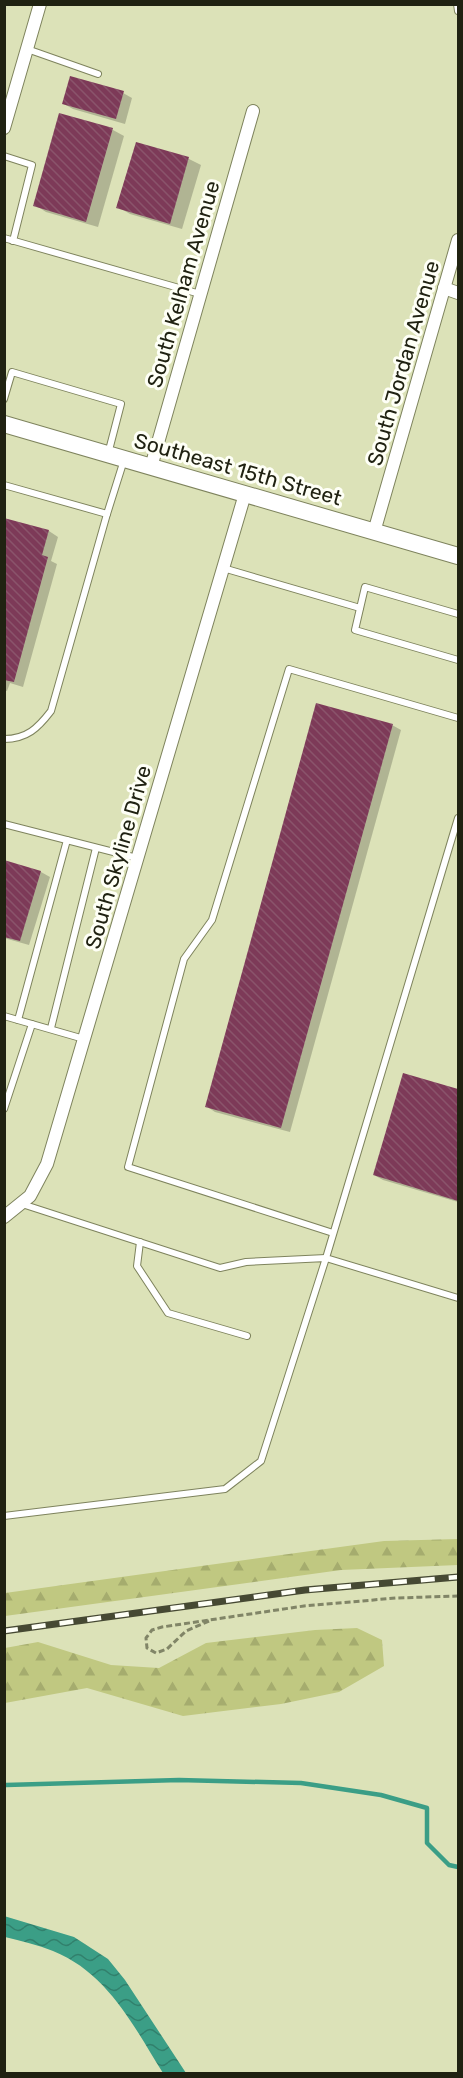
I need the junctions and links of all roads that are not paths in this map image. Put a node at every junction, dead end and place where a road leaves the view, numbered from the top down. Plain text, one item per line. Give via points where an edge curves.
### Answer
1 (40, 4) edge
2 (458, 4) edge
3 (459, 11) edge
4 (27, 48) junction
5 (98, 74) dead end
6 (253, 111) dead end
7 (4, 128) edge
8 (4, 156) edge
9 (4, 238) edge
10 (459, 240) edge
11 (13, 241) junction
12 (444, 288) junction
13 (459, 292) edge
14 (200, 294) junction
15 (4, 368) edge
16 (12, 372) junction
17 (4, 399) edge
18 (4, 424) edge
19 (116, 457) junction
20 (151, 467) junction
21 (4, 485) edge
22 (245, 494) junction
23 (107, 514) junction
24 (374, 532) junction
25 (459, 556) edge
26 (224, 568) junction
27 (360, 608) junction
28 (459, 614) edge
29 (459, 660) edge
30 (459, 718) edge
31 (4, 739) edge
32 (459, 818) edge
33 (4, 824) edge
34 (67, 840) junction
35 (96, 848) junction
36 (138, 858) junction
37 (4, 1016) edge
38 (18, 1020) junction
39 (32, 1023) junction
40 (51, 1028) junction
41 (84, 1039) junction
42 (4, 1109) edge
43 (22, 1204) junction
44 (4, 1217) edge
45 (333, 1233) junction
46 (140, 1242) junction
47 (326, 1258) junction
48 (459, 1298) edge
49 (247, 1336) dead end
50 (4, 1516) edge

1 - 4 street
2 - 3 lane
4 - 5 lane
4 - 7 street
6 - 14 street, South Kelham Avenue
8 - 11 lane via 32,165
9 - 11 lane
10 - 12 street, South Jordan Avenue
11 - 14 lane
12 - 13 street
12 - 24 street, South Jordan Avenue
14 - 20 street, South Kelham Avenue
15 - 16 lane
16 - 17 lane
16 - 19 lane via 122,404
18 - 19 main road, Southeast 15th Street
19 - 20 main road, Southeast 15th Street
19 - 23 lane
20 - 22 main road, Southeast 15th Street
21 - 23 lane
22 - 24 main road, Southeast 15th Street
22 - 26 street, South Skyline Drive
23 - 31 lane via 51,711 36,730
24 - 25 main road, Southeast 15th Street
26 - 27 lane
26 - 36 street, South Skyline Drive
27 - 28 lane via 364,587
27 - 29 lane via 355,630
30 - 45 lane via 289,669 212,920 184,959 128,1167
32 - 45 lane
33 - 34 lane
34 - 35 lane
34 - 38 lane
35 - 36 lane
35 - 40 lane
36 - 41 street, South Skyline Drive
37 - 38 lane
38 - 39 lane
39 - 40 lane
39 - 42 lane
40 - 41 lane
41 - 43 street, South Skyline Drive via 47,1164
43 - 44 street, South Skyline Drive
43 - 46 lane
45 - 47 lane
46 - 47 lane via 220,1268 246,1262
46 - 49 lane via 137,1266 168,1313
47 - 48 lane
47 - 50 lane via 261,1461 225,1489

